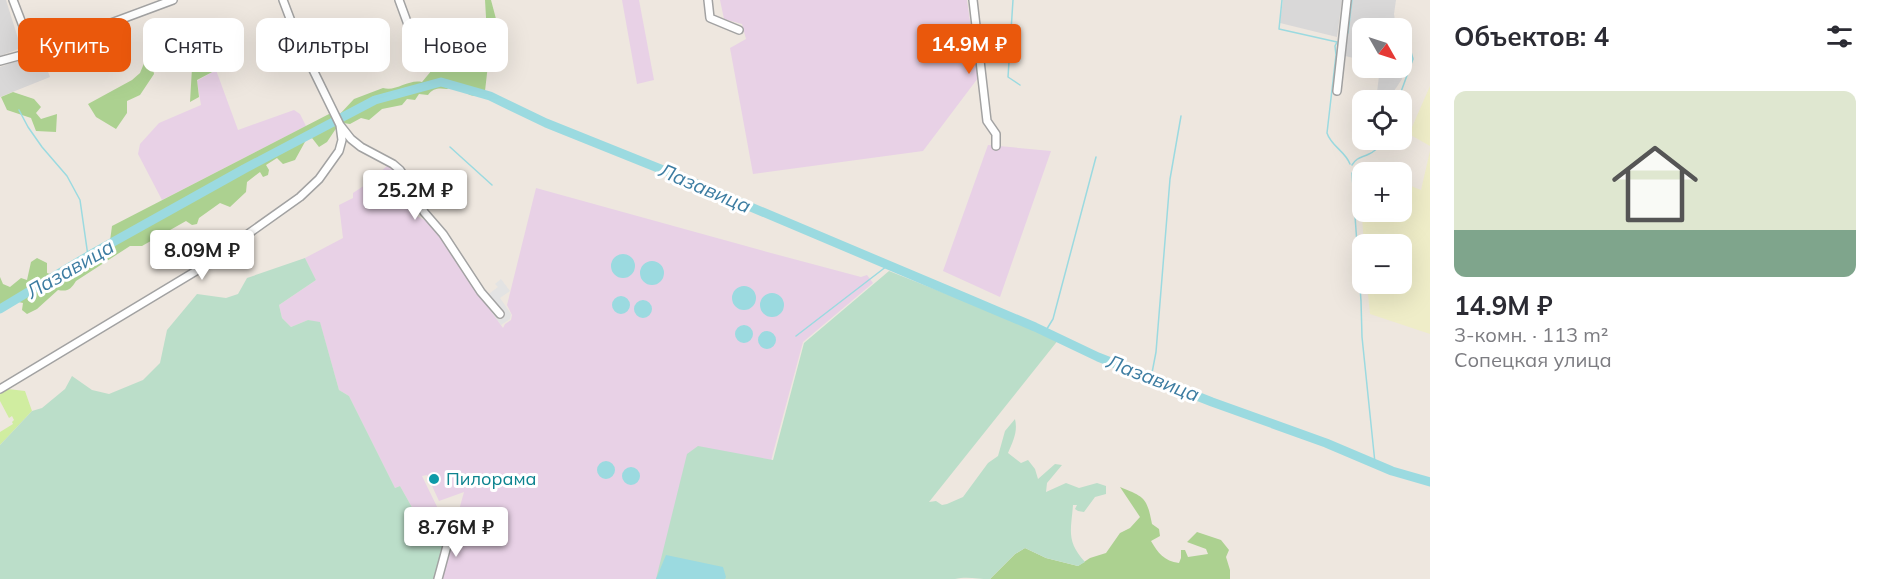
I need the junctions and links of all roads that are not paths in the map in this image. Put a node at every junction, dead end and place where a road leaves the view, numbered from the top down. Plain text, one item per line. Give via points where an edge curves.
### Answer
1 (13, 0) edge
2 (172, 0) edge
3 (283, 0) edge
4 (399, 0) edge
5 (708, 0) edge
6 (973, 0) edge
7 (1347, 0) edge
8 (20, 18) edge
9 (124, 18) edge
10 (406, 18) edge
11 (739, 30) dead end
12 (18, 56) edge
13 (0, 61) edge
14 (1337, 91) dead end
15 (340, 125) junction
16 (996, 146) dead end
17 (500, 314) dead end
18 (0, 389) edge
19 (451, 531) dead end
20 (438, 579) edge

1 - 8 street
2 - 9 street
3 - 15 street
4 - 10 street
5 - 11 street via 710,18
6 - 16 street via 987,121 996,134
7 - 14 street
12 - 13 street
15 - 17 street via 361,147 400,170 423,212
15 - 18 street via 339,151 300,197 196,271
19 - 20 street

